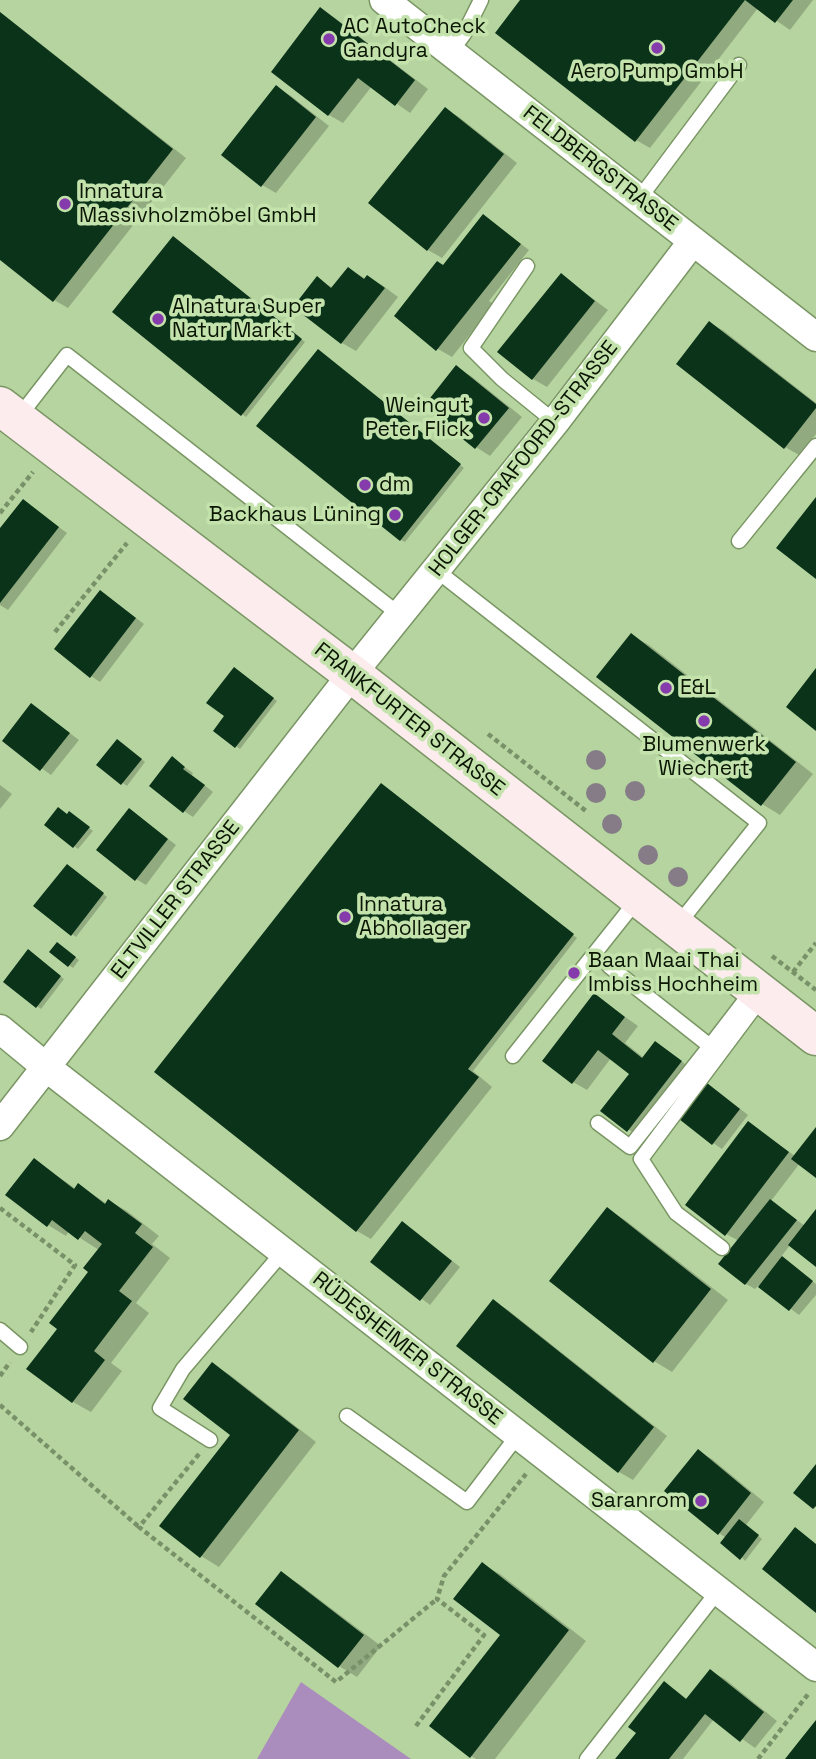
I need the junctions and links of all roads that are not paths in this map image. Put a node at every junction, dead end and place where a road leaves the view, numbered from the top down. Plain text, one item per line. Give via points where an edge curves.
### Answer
1 (384, 0) edge
2 (481, 0) edge
3 (451, 52) junction
4 (739, 65) dead end
5 (639, 199) junction
6 (693, 241) junction
7 (527, 266) dead end
8 (816, 337) edge
9 (8, 413) edge
10 (555, 422) junction
11 (816, 446) edge
12 (739, 541) dead end
13 (436, 570) junction
14 (400, 615) junction
15 (352, 674) junction
16 (638, 899) junction
17 (675, 928) junction
18 (609, 966) dead end
19 (759, 992) junction
20 (0, 1029) edge
21 (816, 1036) edge
22 (710, 1046) junction
23 (513, 1056) dead end
24 (46, 1068) junction
25 (598, 1123) dead end
26 (0, 1126) edge
27 (722, 1248) dead end
28 (283, 1252) junction
29 (0, 1331) edge
30 (20, 1347) road end
31 (347, 1416) dead end
32 (518, 1435) junction
33 (210, 1440) road end
34 (718, 1591) junction
35 (816, 1667) edge
36 (587, 1759) edge

1 - 3 street, FELDBERGSTRASSE
2 - 3 lane
3 - 5 street, FELDBERGSTRASSE
4 - 5 lane
5 - 6 street, FELDBERGSTRASSE
6 - 8 street, FELDBERGSTRASSE
6 - 10 street, HOLGER-CRAFOORD-STRASSE
7 - 10 lane via 471,348
9 - 14 lane via 67,355
9 - 15 street, FRANKFURTER STRASSE
10 - 13 street, HOLGER-CRAFOORD-STRASSE
11 - 12 lane
13 - 14 street, HOLGER-CRAFOORD-STRASSE
13 - 17 lane via 759,823
14 - 15 street, HOLGER-CRAFOORD-STRASSE
15 - 16 street, FRANKFURTER STRASSE
15 - 24 street, ELTVILLER STRASSE
16 - 17 street, FRANKFURTER STRASSE
16 - 23 lane
17 - 19 street, FRANKFURTER STRASSE
18 - 22 lane
19 - 21 street, FRANKFURTER STRASSE
19 - 22 lane
19 - 27 lane via 641,1158 676,1213
20 - 24 street, RÜDESHEIMER STRASSE
22 - 25 lane via 630,1147
24 - 26 street, ELTVILLER STRASSE
24 - 28 street, RÜDESHEIMER STRASSE
28 - 32 street, RÜDESHEIMER STRASSE
28 - 33 lane via 183,1369 160,1408
29 - 30 lane
31 - 32 lane via 467,1502
32 - 34 street, RÜDESHEIMER STRASSE
34 - 35 street, RÜDESHEIMER STRASSE
34 - 36 lane

